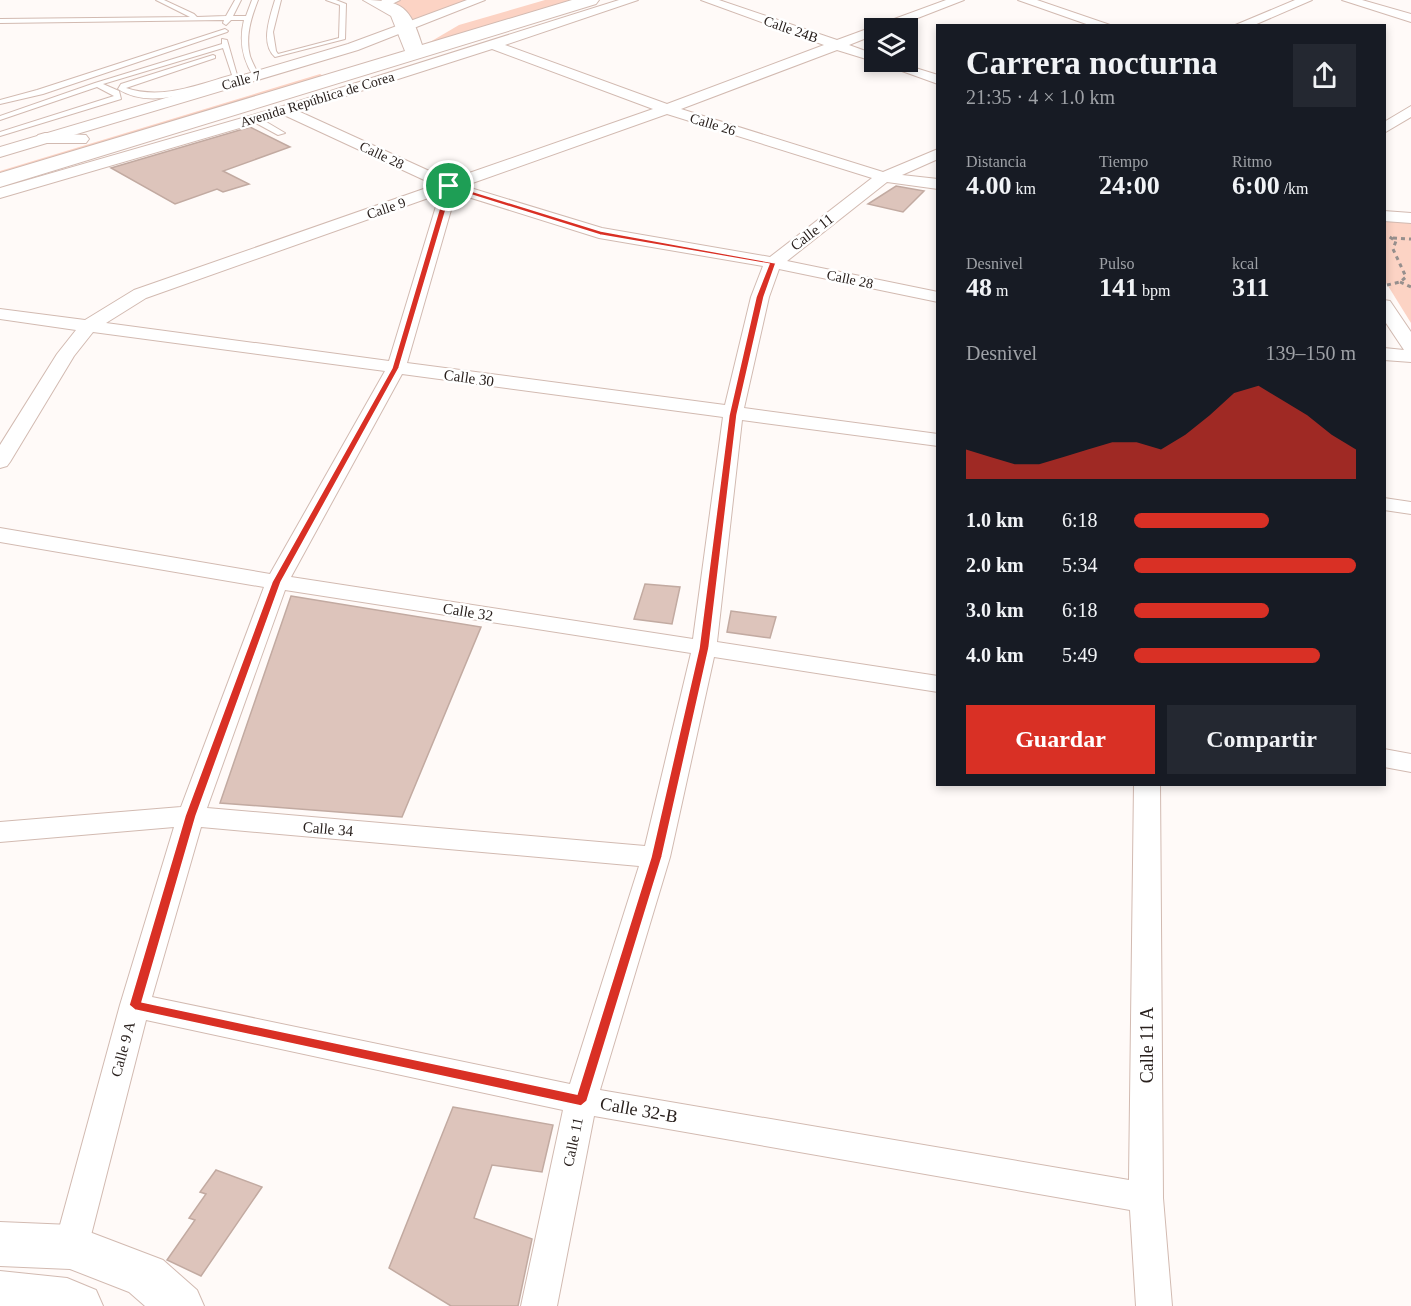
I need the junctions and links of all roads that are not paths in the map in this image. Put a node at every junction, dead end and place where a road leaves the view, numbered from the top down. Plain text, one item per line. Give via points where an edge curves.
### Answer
1 (159, 0) edge
2 (238, 0) edge
3 (255, 0) edge
4 (278, 0) edge
5 (328, 0) edge
6 (590, 0) edge
7 (632, 0) edge
8 (707, 0) edge
9 (958, 0) edge
10 (1023, 0) edge
11 (1306, 0) edge
12 (1348, 0) edge
13 (384, 1) edge
14 (486, 3) edge
15 (565, 14) junction
16 (247, 18) junction
17 (908, 18) edge
18 (1411, 18) edge
19 (195, 19) junction
20 (227, 19) junction
21 (107, 20) junction
22 (0, 21) edge
23 (1101, 24) edge
24 (1244, 24) edge
25 (102, 27) junction
26 (246, 27) junction
27 (0, 28) edge
28 (224, 29) junction
29 (187, 32) dead end
30 (864, 35) edge
31 (411, 40) junction
32 (190, 43) junction
33 (495, 45) junction
34 (837, 45) junction
35 (226, 49) junction
36 (864, 54) edge
37 (321, 66) junction
38 (914, 72) edge
39 (256, 76) junction
40 (341, 77) junction
41 (390, 77) junction
42 (236, 78) junction
43 (936, 79) edge
44 (98, 84) junction
45 (0, 102) edge
46 (1386, 108) edge
47 (667, 109) junction
48 (285, 110) junction
49 (1407, 112) edge
50 (0, 118) edge
51 (255, 119) junction
52 (1386, 128) edge
53 (281, 133) dead end
54 (0, 134) edge
55 (79, 139) junction
56 (36, 141) junction
57 (0, 146) edge
58 (0, 152) edge
59 (936, 154) edge
60 (0, 162) edge
61 (884, 177) junction
62 (0, 180) edge
63 (936, 184) edge
64 (444, 187) junction
65 (0, 193) edge
66 (1386, 216) edge
67 (1411, 218) edge
68 (773, 263) junction
69 (936, 297) edge
70 (1386, 308) edge
71 (0, 314) edge
72 (88, 326) junction
73 (1411, 346) edge
74 (1386, 354) edge
75 (1411, 357) edge
76 (396, 368) junction
77 (733, 415) junction
78 (936, 440) edge
79 (0, 462) edge
80 (1386, 504) edge
81 (1411, 508) edge
82 (0, 535) edge
83 (276, 582) junction
84 (704, 648) junction
85 (936, 684) edge
86 (1386, 758) edge
87 (1411, 763) edge
88 (1147, 786) edge
89 (191, 816) junction
90 (0, 832) edge
91 (656, 857) junction
92 (135, 1005) junction
93 (581, 1101) junction
94 (1146, 1198) junction
95 (0, 1244) edge
96 (71, 1247) junction
97 (0, 1294) edge
98 (79, 1306) edge
99 (180, 1306) edge
100 (539, 1306) edge
101 (1154, 1306) edge

1 - 19 lane
2 - 20 lane
3 - 16 lane
4 - 5 lane via 270,32 277,56 342,39 343,4
6 - 15 main road, Avenida República de Corea
7 - 15 street, Avenida República de Corea
8 - 34 street, Calle 24B
9 - 17 street
10 - 23 street
11 - 24 street
12 - 18 street
13 - 31 main road via 395,8
14 - 31 main road, Avenida República de Corea
15 - 31 main road, Avenida República de Corea
15 - 33 street, Avenida República de Corea
16 - 20 lane
16 - 26 lane
19 - 20 lane
19 - 21 lane
20 - 28 lane
21 - 22 lane
21 - 25 lane
25 - 27 lane
25 - 28 lane
26 - 28 lane
26 - 39 lane via 244,48
28 - 32 lane
28 - 35 lane
29 - 32 lane
30 - 34 street, Calle 9
31 - 37 main road, Avenida República de Corea
31 - 39 street, Calle 7 via 353,47
31 - 40 main road, Avenida República de Corea
32 - 45 lane
33 - 41 street, Avenida República de Corea
33 - 47 street, Calle 26
34 - 36 street, Calle 24B
34 - 47 street, Calle 9
35 - 42 lane
35 - 42 lane via 122,89 142,97 159,97
35 - 44 lane
37 - 40 main road
37 - 55 main road, Avenida República de Corea
38 - 43 street
39 - 42 street, Calle 7
40 - 41 main road
40 - 62 main road, Avenida República de Corea
41 - 48 street, Avenida República de Corea
42 - 56 street, Calle 7
44 - 50 lane
44 - 54 lane via 118,97
46 - 49 street
47 - 61 street, Calle 26
47 - 64 street, Calle 9
48 - 51 street, Avenida República de Corea
48 - 64 street, Calle 28
49 - 52 street
51 - 53 lane
51 - 65 street, Avenida República de Corea
55 - 56 main road
55 - 60 main road, Avenida República de Corea
56 - 57 lane
56 - 58 street, Calle 7
59 - 61 street, Calle 11
61 - 63 street, Calle 26
61 - 68 street, Calle 11
64 - 68 street, Calle 28 via 600,233
64 - 72 street, Calle 9 via 140,294
64 - 76 street, Calle 9 A via 445,203
66 - 67 street
68 - 69 street, Calle 28
68 - 77 street, Calle 11 via 760,297
70 - 73 street
71 - 72 street, Calle 30
72 - 76 street, Calle 30
72 - 79 street, Calle 9 via 66,354
74 - 75 street
76 - 77 street, Calle 30
76 - 83 street, Calle 9 A
77 - 78 street, Calle 30
77 - 84 street, Calle 11
80 - 81 street
82 - 83 street, Calle 32
83 - 84 street, Calle 32
83 - 89 street, Calle 9 A
84 - 85 street, Calle 32
84 - 91 street, Calle 11
86 - 87 street
88 - 94 street, Calle 11 A
89 - 90 street, Calle 34
89 - 91 street, Calle 34
89 - 92 street, Calle 9 A
91 - 93 street, Calle 11
92 - 93 street, Calle 32-B
92 - 96 street, Calle 9 A
93 - 94 street, Calle 32-B
93 - 100 street, Calle 11
94 - 101 street, Calle 11 A
95 - 96 main road
96 - 99 main road via 146,1276
97 - 98 main road via 67,1301

